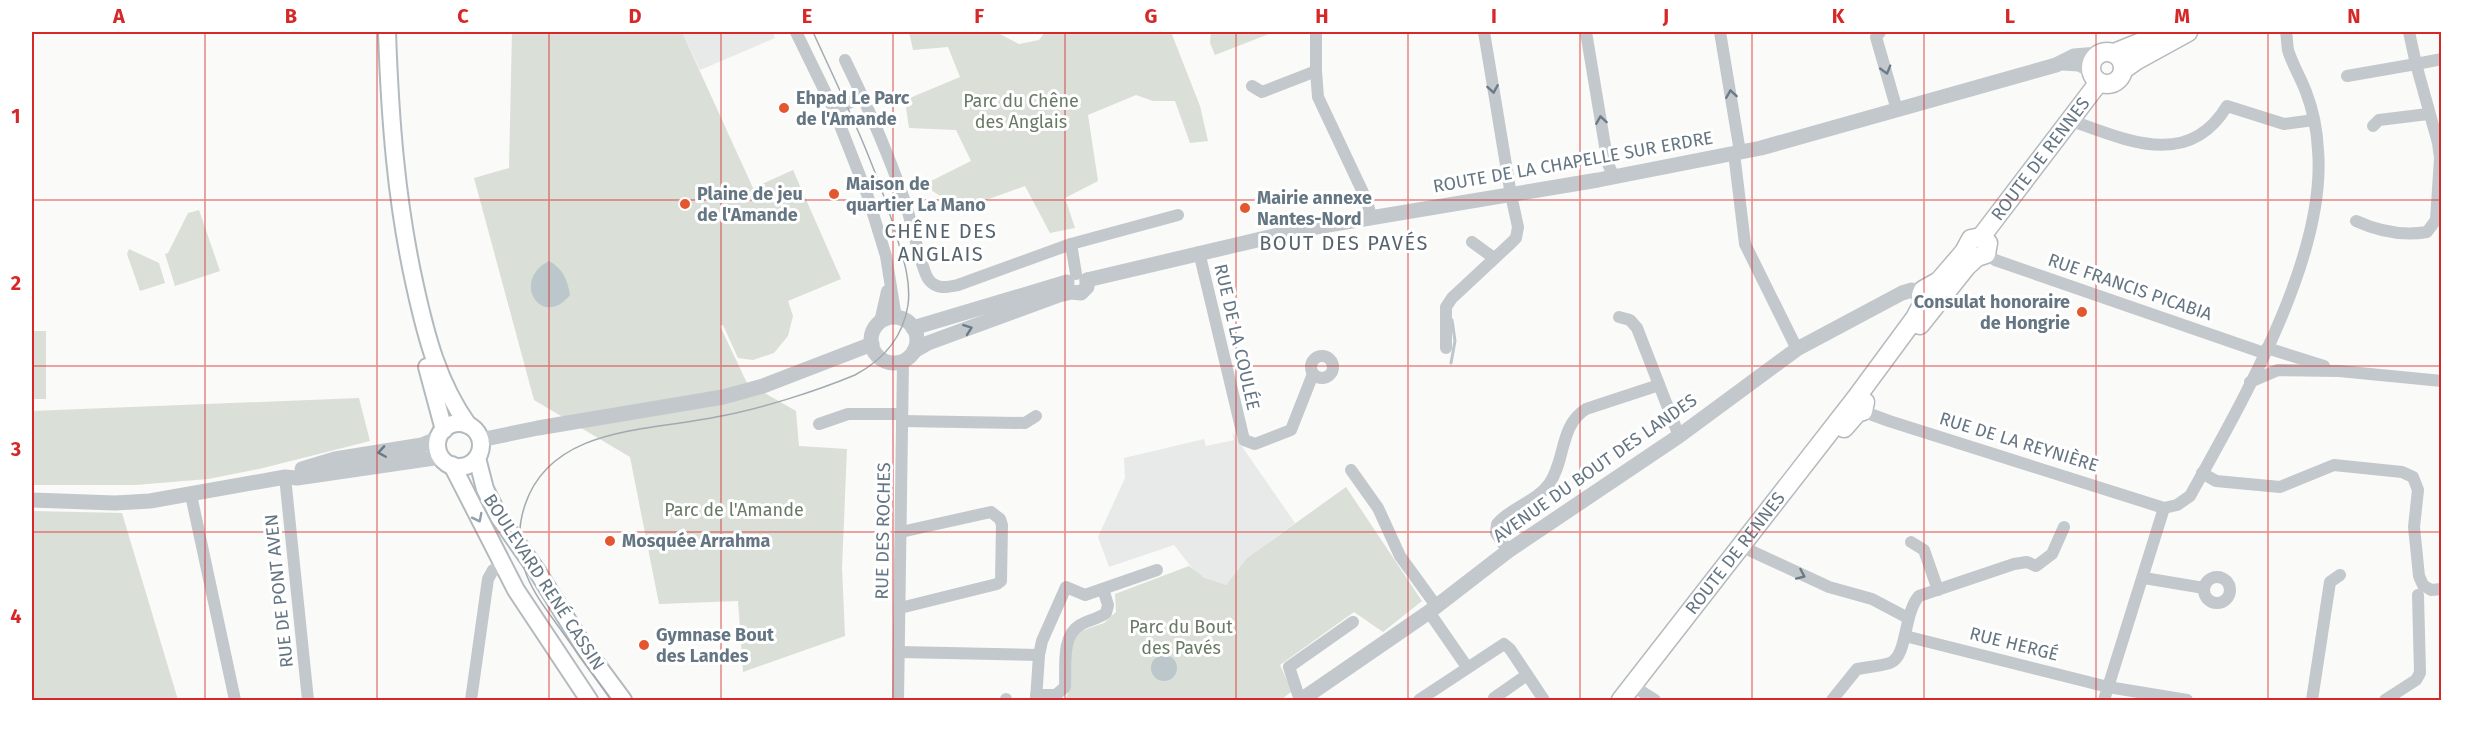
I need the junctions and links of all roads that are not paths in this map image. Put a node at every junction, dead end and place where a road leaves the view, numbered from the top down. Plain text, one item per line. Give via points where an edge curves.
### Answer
1 (380, 32) edge
2 (387, 32) edge
3 (796, 32) edge
4 (1316, 32) edge
5 (1484, 32) edge
6 (1586, 32) edge
7 (1720, 32) edge
8 (1880, 32) edge
9 (2166, 32) edge
10 (2188, 32) edge
11 (2286, 32) edge
12 (2409, 32) edge
13 (2442, 59) edge
14 (845, 60) dead end
15 (2416, 64) junction
16 (2100, 65) junction
17 (2123, 70) junction
18 (1316, 71) junction
19 (2347, 76) dead end
20 (1252, 86) dead end
21 (863, 96) junction
22 (834, 110) junction
23 (1897, 110) junction
24 (2428, 114) junction
25 (2068, 120) junction
26 (2314, 120) junction
27 (2373, 126) dead end
28 (1737, 152) junction
29 (1614, 177) junction
30 (1511, 195) junction
31 (1178, 216) dead end
32 (1371, 217) junction
33 (2356, 221) dead end
34 (1472, 242) dead end
35 (1071, 244) junction
36 (1978, 248) junction
37 (1199, 252) junction
38 (1494, 258) junction
39 (889, 275) junction
40 (1075, 282) junction
41 (1931, 297) junction
42 (1619, 317) dead end
43 (896, 318) junction
44 (880, 322) junction
45 (913, 328) junction
46 (872, 344) junction
47 (1446, 348) dead end
48 (1797, 348) junction
49 (2265, 351) junction
50 (908, 356) junction
51 (2339, 370) junction
52 (1313, 374) dead end
53 (2442, 381) edge
54 (2250, 382) junction
55 (1659, 385) junction
56 (1859, 405) junction
57 (1036, 416) dead end
58 (902, 417) junction
59 (819, 424) dead end
60 (468, 425) junction
61 (441, 434) junction
62 (1679, 436) junction
63 (480, 440) junction
64 (477, 458) junction
65 (447, 461) junction
66 (1351, 470) dead end
67 (2202, 473) junction
68 (285, 477) junction
69 (190, 495) junction
70 (32, 500) edge
71 (2164, 508) junction
72 (2064, 527) dead end
73 (901, 532) junction
74 (1911, 542) dead end
75 (1749, 550) junction
76 (1508, 551) junction
77 (503, 566) junction
78 (1157, 570) dead end
79 (2340, 575) dead end
80 (2144, 578) junction
81 (2204, 588) dead end
82 (1103, 589) junction
83 (2442, 589) edge
84 (1938, 590) junction
85 (2420, 590) junction
86 (900, 608) junction
87 (1433, 610) junction
88 (1904, 616) junction
89 (1353, 622) dead end
90 (1908, 637) junction
91 (899, 652) junction
92 (1039, 655) junction
93 (1467, 667) junction
94 (1527, 675) junction
95 (2108, 687) junction
96 (1641, 695) edge
97 (1036, 698) edge
98 (1494, 698) dead end
99 (235, 700) edge
100 (308, 700) edge
101 (471, 700) edge
102 (589, 700) edge
103 (623, 700) edge
104 (898, 700) edge
105 (1301, 700) edge
106 (1419, 700) edge
107 (1544, 700) edge
108 (1621, 700) edge
109 (1832, 700) edge
110 (2104, 700) edge
111 (2182, 700) edge
112 (2187, 700) edge
113 (2312, 700) edge
114 (2385, 700) edge

1 - 61 main road via 383,134 395,237
2 - 60 main road via 390,119 403,234 430,347 452,400
3 - 22 street
4 - 18 street
5 -> 30 street
29 -> 6 street via 1608,164
28 -> 7 street
8 -> 23 street via 1876,37
9 - 16 main road, ROUTE DE RENNES
10 - 17 main road
11 - 26 street via 2288,49
12 - 15 street
13 - 15 street
14 - 21 street
15 - 19 street
15 - 24 street
16 - 17 main road via 2120,57
16 - 17 main road via 2111,84
16 - 23 street, ROUTE DE LA CHAPELLE SUR ERDRE via 2062,63
16 - 25 main road, ROUTE DE RENNES
18 - 20 street via 1262,92
18 - 32 street via 1318,97
21 - 22 street
21 - 35 street via 905,202 928,279 935,286 958,285
22 - 39 street via 867,194
23 - 28 street, ROUTE DE LA CHAPELLE SUR ERDRE
24 - 27 street via 2379,120
24 - 33 street via 2440,158 2436,220 2427,232 2414,234 2374,229
25 - 26 street via 2163,147 2199,136 2227,106 2284,124
25 - 36 main road, ROUTE DE RENNES
26 - 49 street via 2318,189 2310,234 2283,315
28 - 29 street, ROUTE DE LA CHAPELLE SUR ERDRE
28 - 48 street via 1745,244
29 - 30 street, ROUTE DE LA CHAPELLE SUR ERDRE
30 - 32 street, ROUTE DE LA CHAPELLE SUR ERDRE
30 - 38 street via 1518,227 1516,238
31 - 35 street
32 - 37 street, ROUTE DE LA CHAPELLE SUR ERDRE
34 - 38 street
35 - 40 street
36 - 41 main road, ROUTE DE RENNES
36 - 49 street, RUE FRANCIS PICABIA via 1995,260
37 - 40 street, ROUTE DE LA CHAPELLE SUR ERDRE
37 - 52 street, RUE DE LA COULÉE via 1244,440 1255,444 1292,430
38 - 47 street via 1446,307
39 - 43 street
39 - 44 street
40 - 45 street, ROUTE DE LA CHAPELLE SUR ERDRE
50 -> 40 street, ROUTE DE LA CHAPELLE SUR ERDRE via 928,343
41 - 48 street, AVENUE DU BOUT DES LANDES via 1908,290
41 - 56 main road, ROUTE DE RENNES
42 - 55 street via 1630,320 1637,328
43 - 44 street
43 - 45 street
44 - 46 street via 873,332
45 - 50 street via 916,338
46 - 50 street via 882,360 891,363
46 - 63 street via 763,386 723,397
48 - 62 street, AVENUE DU BOUT DES LANDES
49 - 51 street, RUE FRANCIS PICABIA
49 - 54 street
50 - 58 street, RUE DES ROCHES
51 - 53 street
51 - 54 street via 2277,370
54 - 67 street
55 - 62 street
55 - 76 street via 1578,414 1566,433 1549,483 1497,524 1496,533
56 - 71 street, RUE DE LA REYNIÈRE via 1888,421
56 - 75 main road, ROUTE DE RENNES
56 - 96 main road, ROUTE DE RENNES
57 - 58 street via 1025,423
58 - 59 street via 848,414
58 - 73 street, RUE DES ROCHES
60 - 61 main road via 456,423
60 - 63 main road
61 - 65 main road via 438,448
61 -> 68 street via 422,445 335,459
62 - 76 street, AVENUE DU BOUT DES LANDES
63 - 64 main road
64 - 65 main road via 467,465
64 - 103 main road, BOULEVARD RENÉ CASSIN via 485,489 499,517
65 - 68 street
65 -> 77 main road, BOULEVARD RENÉ CASSIN
66 - 87 street via 1378,508 1400,556
67 - 71 street via 2184,500
67 - 85 street via 2216,481 2280,487 2334,465 2402,472 2413,477 2418,490 2414,527
68 - 69 street
68 - 100 street, RUE DE PONT AVEN
69 - 70 street via 115,503
69 - 99 street
71 - 80 street
72 - 84 street via 2052,554 2037,566 2027,562 2014,564
73 - 86 street, RUE DES ROCHES
73 - 86 street via 991,512 1002,525 998,584
74 - 84 street via 1924,550
75 -> 88 street via 1829,588 1872,599
75 - 96 main road, ROUTE DE RENNES
76 - 87 street, AVENUE DU BOUT DES LANDES
77 - 101 street via 493,570 488,579
77 - 102 main road, BOULEVARD RENÉ CASSIN via 535,622
78 - 82 street
79 - 113 street via 2330,582
80 - 81 street
80 - 95 street
82 - 92 street via 1085,595 1066,587
82 - 97 street via 1106,613 1077,627 1067,641 1065,687 1056,695
83 - 85 street
84 - 88 street via 1919,596
85 - 114 street via 2420,673 2416,680
86 - 91 street, RUE DES ROCHES
87 - 93 street
87 - 105 street, AVENUE DU BOUT DES LANDES
88 - 90 street
89 - 105 street via 1288,667
90 - 95 street, RUE HERGÉ
90 - 109 street via 1901,655 1892,663 1857,669
91 - 92 street
91 - 104 street, RUE DES ROCHES
92 - 97 street
93 - 94 street via 1504,644
93 - 106 street
94 - 98 street
94 - 107 street
95 - 110 street
95 - 111 street, RUE HERGÉ
96 - 108 main road, ROUTE DE RENNES
111 - 112 street, RUE HERGÉ

